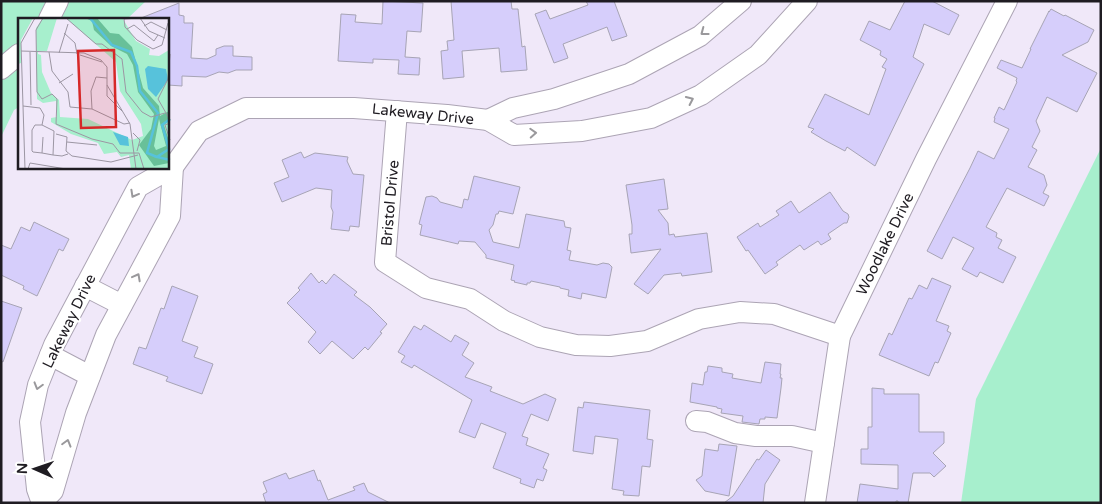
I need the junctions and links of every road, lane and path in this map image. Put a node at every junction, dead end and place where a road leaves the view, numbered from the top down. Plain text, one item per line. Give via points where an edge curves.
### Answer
1 (58, 1) edge
2 (741, 1) edge
3 (807, 1) edge
4 (1007, 1) edge
5 (50, 18) edge
6 (18, 55) edge
7 (1, 69) edge
8 (397, 111) junction
9 (488, 120) junction
10 (173, 167) junction
11 (85, 286) junction
12 (122, 305) junction
13 (840, 336) junction
14 (50, 355) junction
15 (90, 376) junction
16 (696, 421) dead end
17 (824, 443) junction
18 (42, 503) edge
19 (815, 503) edge

1 - 5 street
2 -> 9 street, Lakeway Drive via 700,36 629,74 554,100 513,108
9 -> 3 street, Lakeway Drive via 514,134 582,130 651,118 701,95 758,55
4 - 13 street, Woodlake Drive
6 - 7 street
8 - 9 street, Lakeway Drive
8 - 10 street, Lakeway Drive via 246,108 199,131
8 - 13 street, Bristol Drive via 385,262 426,288 470,299 504,321 540,337 576,345 610,346 647,341 699,319 740,312 774,314
10 -> 11 street, Lakeway Drive via 138,187
12 -> 10 street, Lakeway Drive via 170,216
11 - 12 street
11 - 14 street, Lakeway Drive
12 - 15 street, Lakeway Drive
13 - 17 street, Woodlake Drive
14 - 15 street
14 -> 18 street, Lakeway Drive via 38,385 30,422 37,489
18 -> 15 street, Lakeway Drive via 53,491
16 - 17 street via 735,433 792,436
17 - 19 street, Woodlake Drive

